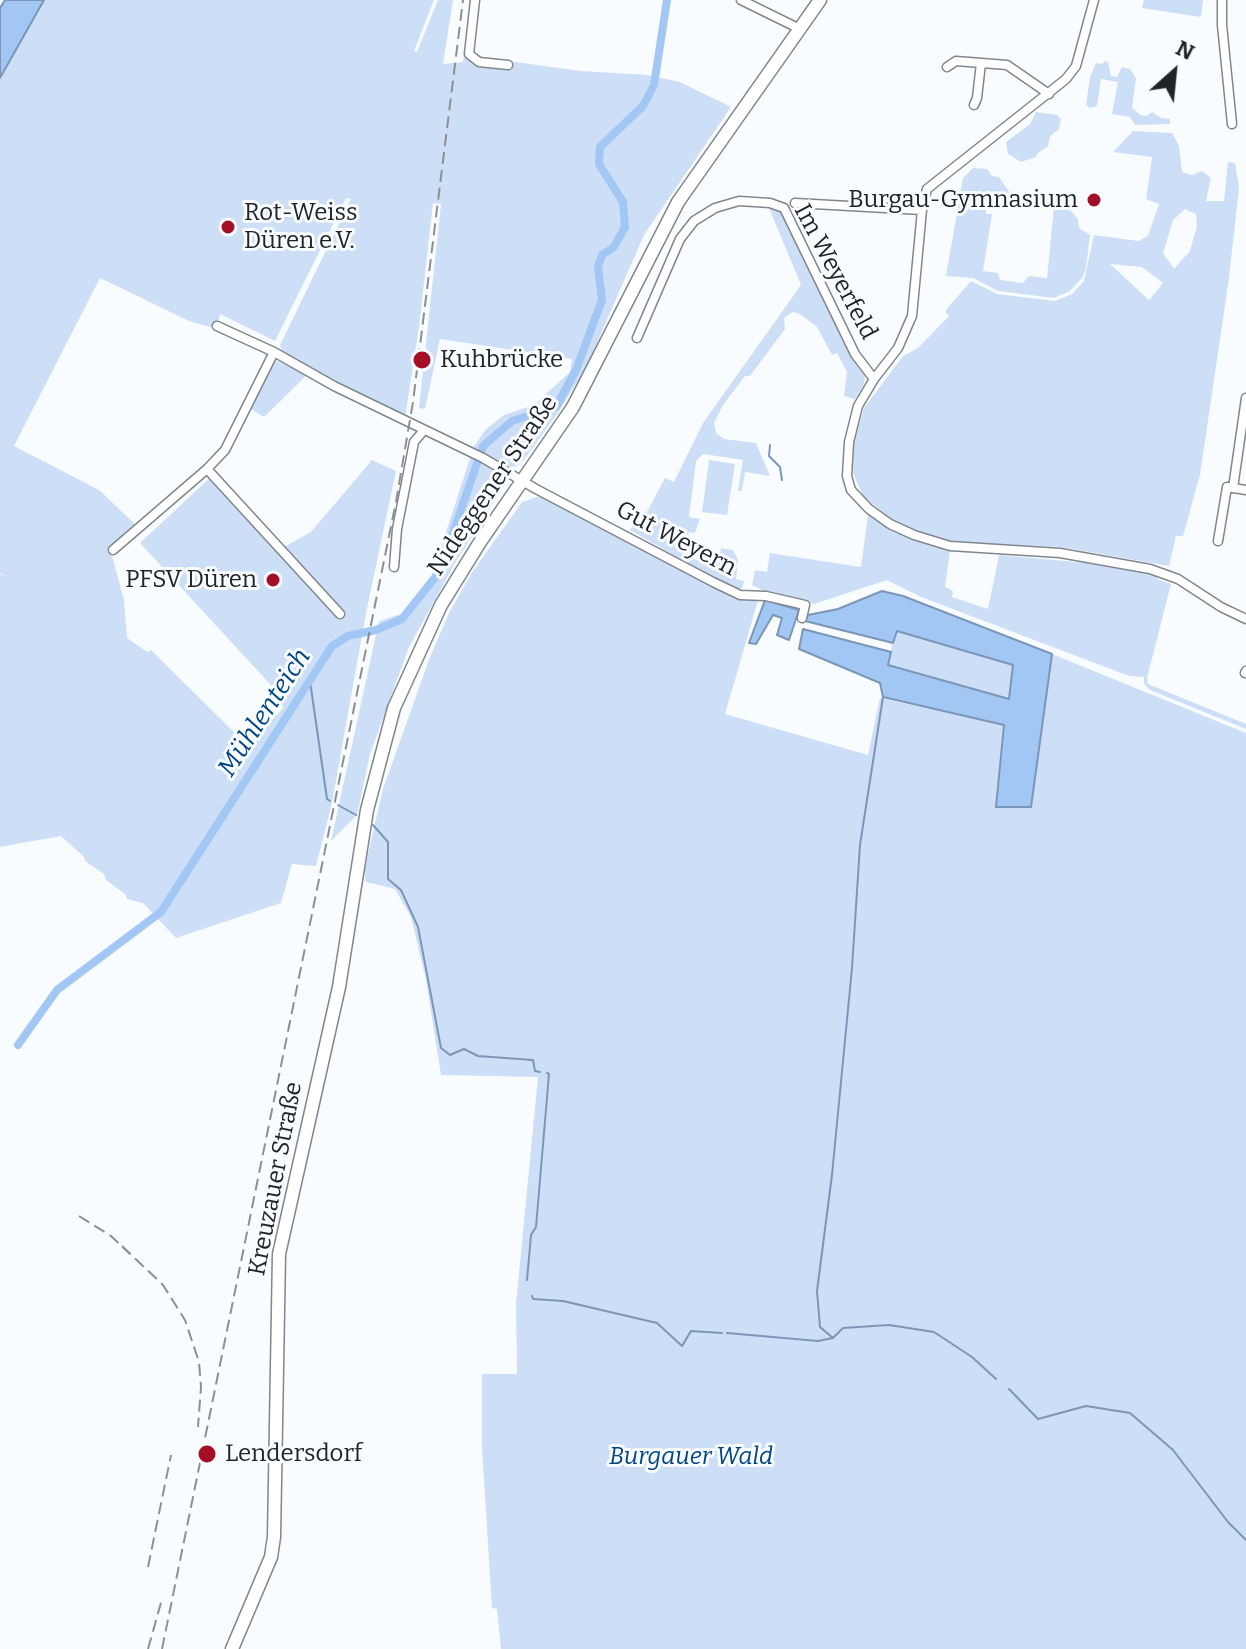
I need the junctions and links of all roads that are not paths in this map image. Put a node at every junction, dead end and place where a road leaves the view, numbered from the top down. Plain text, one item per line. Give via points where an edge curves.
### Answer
1 (475, 0) edge
2 (741, 0) edge
3 (820, 0) edge
4 (1094, 0) edge
5 (1222, 0) edge
6 (800, 29) junction
7 (981, 63) junction
8 (508, 65) dead end
9 (947, 67) dead end
10 (1049, 94) junction
11 (974, 105) dead end
12 (1232, 124) dead end
13 (795, 203) dead end
14 (922, 210) junction
15 (217, 326) dead end
16 (637, 338) dead end
17 (274, 352) junction
18 (874, 379) junction
19 (1246, 398) edge
20 (424, 430) junction
21 (1243, 442) edge
22 (207, 469) junction
23 (523, 481) junction
24 (1233, 488) junction
25 (1246, 490) edge
26 (1218, 541) dead end
27 (113, 550) dead end
28 (394, 567) dead end
29 (340, 614) dead end
30 (802, 618) dead end
31 (1246, 619) edge
32 (367, 810) joint
33 (236, 1648) edge

1 - 8 street via 469,54 479,62
2 - 6 street
3 - 6 main road, Nideggener Straße
4 - 10 street via 1076,66
5 - 12 street
6 - 23 main road, Nideggener Straße via 678,202 592,374
7 - 9 street via 956,61
7 - 10 street via 1010,67
7 - 11 street
10 - 14 street via 932,183
13 - 14 street
14 - 18 street via 912,316 898,348
15 - 17 street
16 - 18 street, Im Weyerfeld via 680,239 694,221 739,201 770,203 784,208 855,354
17 - 20 street
17 - 22 street via 225,450
18 - 31 street via 853,421 847,476 851,490 890,524 950,546 1082,556 1159,572
19 - 21 street
20 - 23 street
20 - 28 street via 414,442
21 - 24 street
22 - 27 street
22 - 29 street
23 - 30 street, Gut Weyern via 740,595 805,605
23 - 32 main road, Nideggener Straße via 452,587 418,651 394,708
24 - 25 street
24 - 26 street via 1227,487
32 - 33 main road, Kreuzauer Straße via 339,987 279,1254 274,1540

